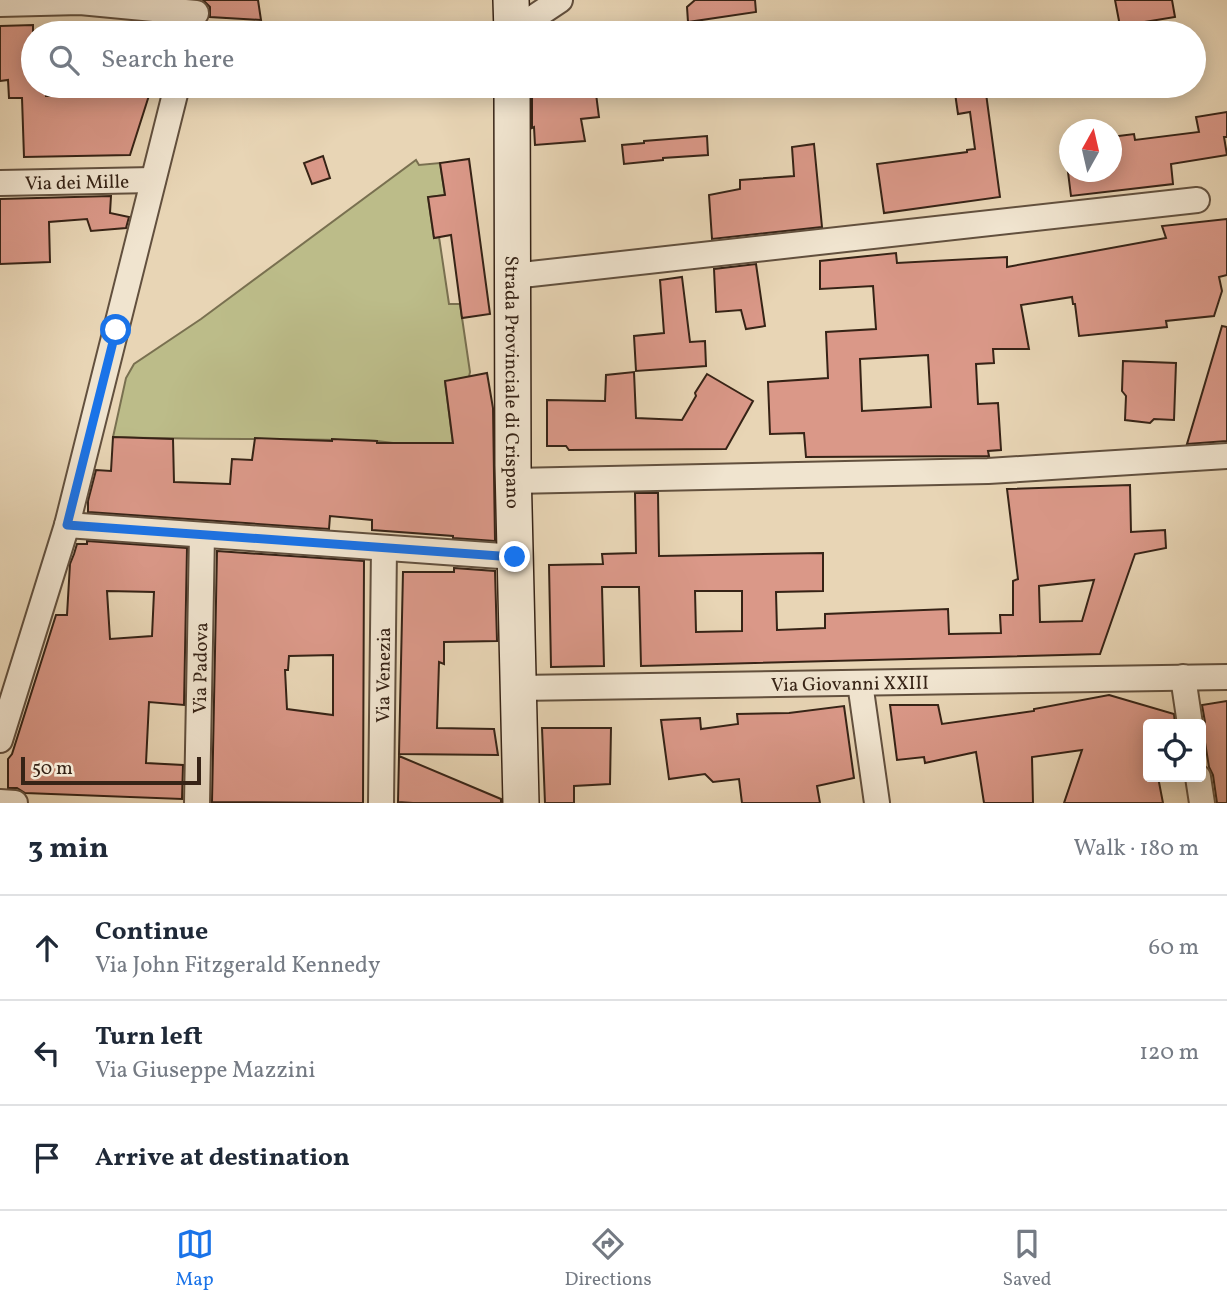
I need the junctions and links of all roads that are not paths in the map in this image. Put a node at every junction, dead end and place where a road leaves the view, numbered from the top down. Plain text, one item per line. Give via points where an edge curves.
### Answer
1 (560, 0) edge
2 (129, 3) edge
3 (0, 4) edge
4 (197, 15) edge
5 (514, 21) edge
6 (174, 98) edge
7 (512, 98) edge
8 (153, 180) junction
9 (0, 183) edge
10 (1196, 200) dead end
11 (513, 276) junction
12 (1227, 456) edge
13 (513, 481) junction
14 (67, 525) junction
15 (202, 535) junction
16 (384, 548) junction
17 (515, 557) junction
18 (1183, 677) junction
19 (1227, 677) edge
20 (860, 683) junction
21 (518, 688) junction
22 (1189, 719) edge
23 (0, 740) edge
24 (1199, 782) edge
25 (0, 802) edge
26 (15, 803) edge
27 (197, 803) edge
28 (381, 803) edge
29 (521, 803) edge
30 (877, 803) edge
31 (1202, 803) edge

1 - 5 street
2 - 3 street
2 - 4 street
6 - 8 street
7 - 11 street, Strada Provinciale di Crispano
8 - 9 street, Via dei Mille
8 - 14 street
10 - 11 street
11 - 13 street, Strada Provinciale di Crispano
12 - 13 street via 988,471
13 - 17 street, Strada Provinciale di Crispano
14 - 15 street
14 - 23 street
15 - 16 street
15 - 27 street, Via Padova
16 - 17 street
16 - 28 street, Via Venezia
17 - 21 street, Strada Provinciale di Crispano
18 - 19 street, Via Giovanni XXIII
18 - 20 street, Via Giovanni XXIII
18 - 22 street
20 - 21 street, Via Giovanni XXIII
20 - 30 street
21 - 29 street, Strada Provinciale di Crispano
24 - 31 street
25 - 26 street

